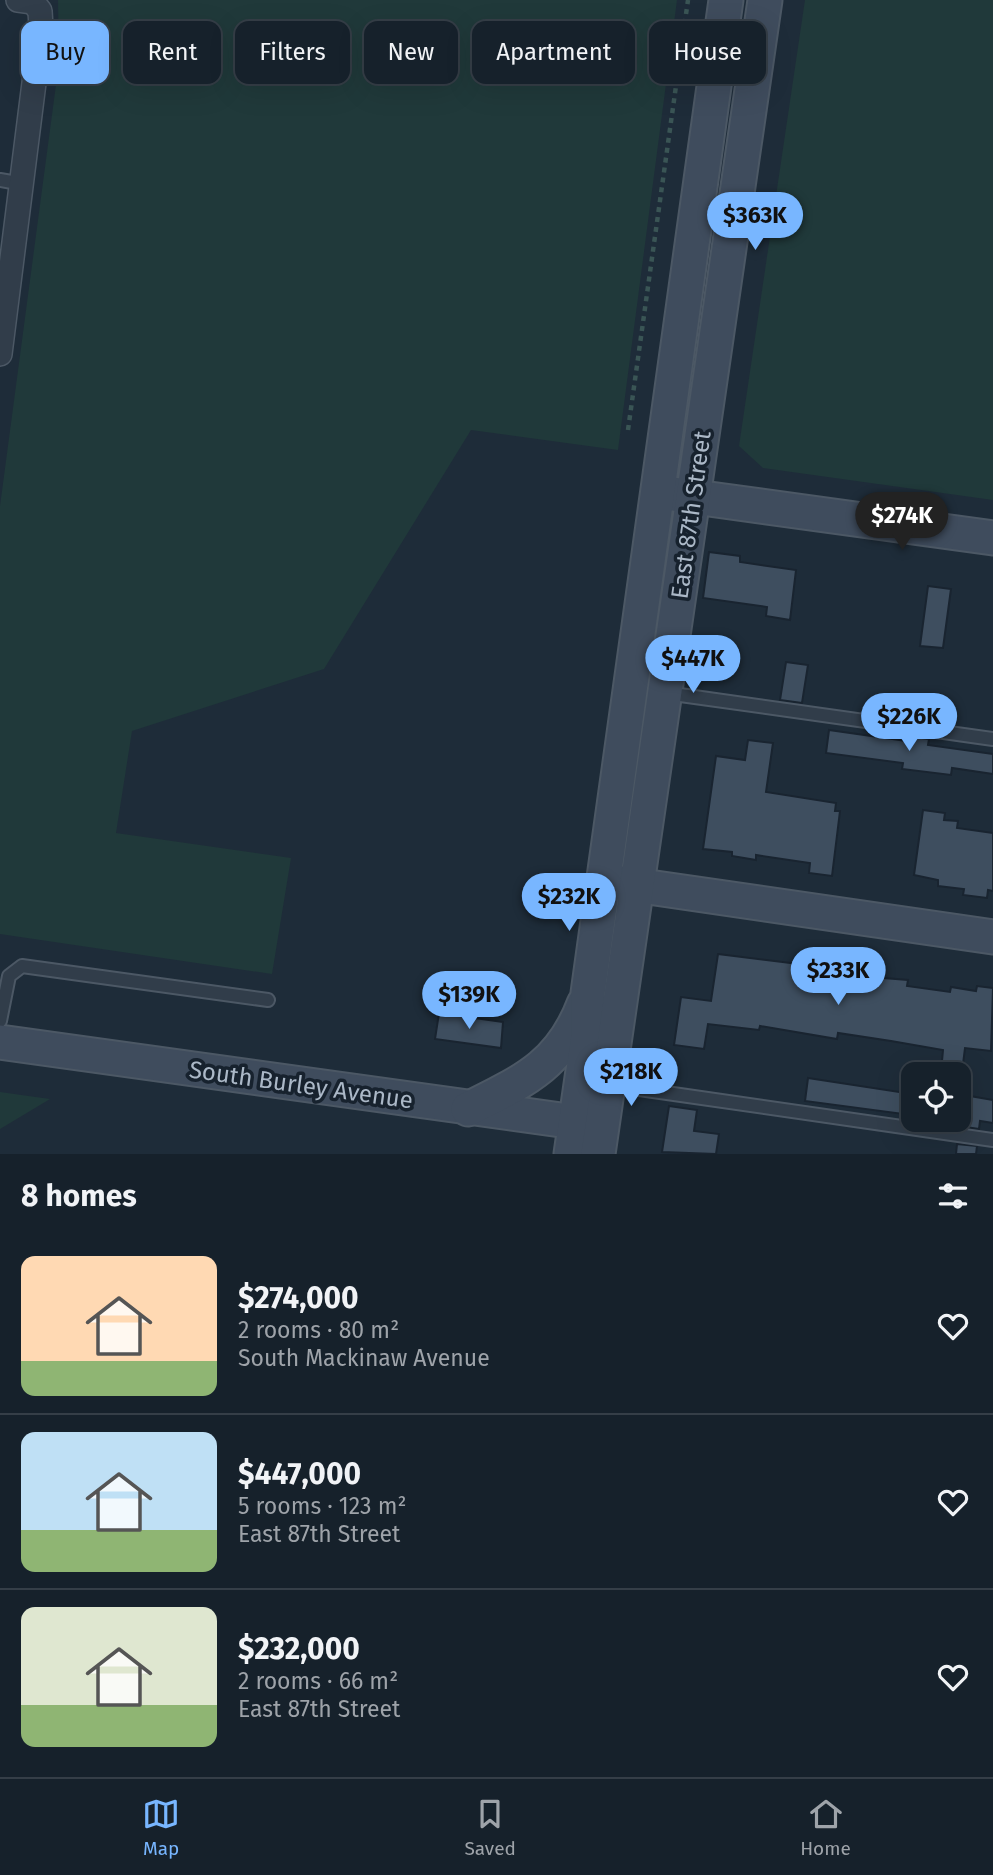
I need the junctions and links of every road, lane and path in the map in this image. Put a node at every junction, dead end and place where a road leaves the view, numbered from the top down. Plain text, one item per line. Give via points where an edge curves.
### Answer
1 (688, 0) edge
2 (726, 0) edge
3 (765, 0) edge
4 (25, 1) edge
5 (0, 180) edge
6 (23, 184) junction
7 (0, 349) edge
8 (628, 430) dead end
9 (659, 492) junction
10 (695, 497) junction
11 (993, 538) edge
12 (666, 693) junction
13 (993, 739) edge
14 (604, 881) junction
15 (637, 885) junction
16 (993, 937) edge
17 (588, 993) junction
18 (268, 1000) dead end
19 (0, 1021) edge
20 (0, 1042) edge
21 (595, 1082) junction
22 (468, 1109) junction
23 (587, 1139) edge
24 (993, 1140) edge

1 - 8 path
2 - 9 main road, East 87th Street
3 - 10 main road, East 87th Street
4 - 6 street via 40,11 41,27
5 - 6 lane
6 - 7 street
9 - 10 main road
9 - 14 main road, East 87th Street
10 - 11 main road
10 - 12 main road, East 87th Street
12 - 13 lane
12 - 15 main road, East 87th Street
14 - 15 main road
14 - 17 main road, East 87th Street
15 - 16 main road
15 - 21 main road, East 87th Street
17 - 21 main road, East 87th Street
17 - 22 main road via 573,1034 560,1049 516,1085
18 - 19 lane via 22,965 9,976
20 - 22 main road, South Burley Avenue
21 - 23 main road, East 87th Street
21 - 24 lane
22 - 23 main road, South Burley Avenue

